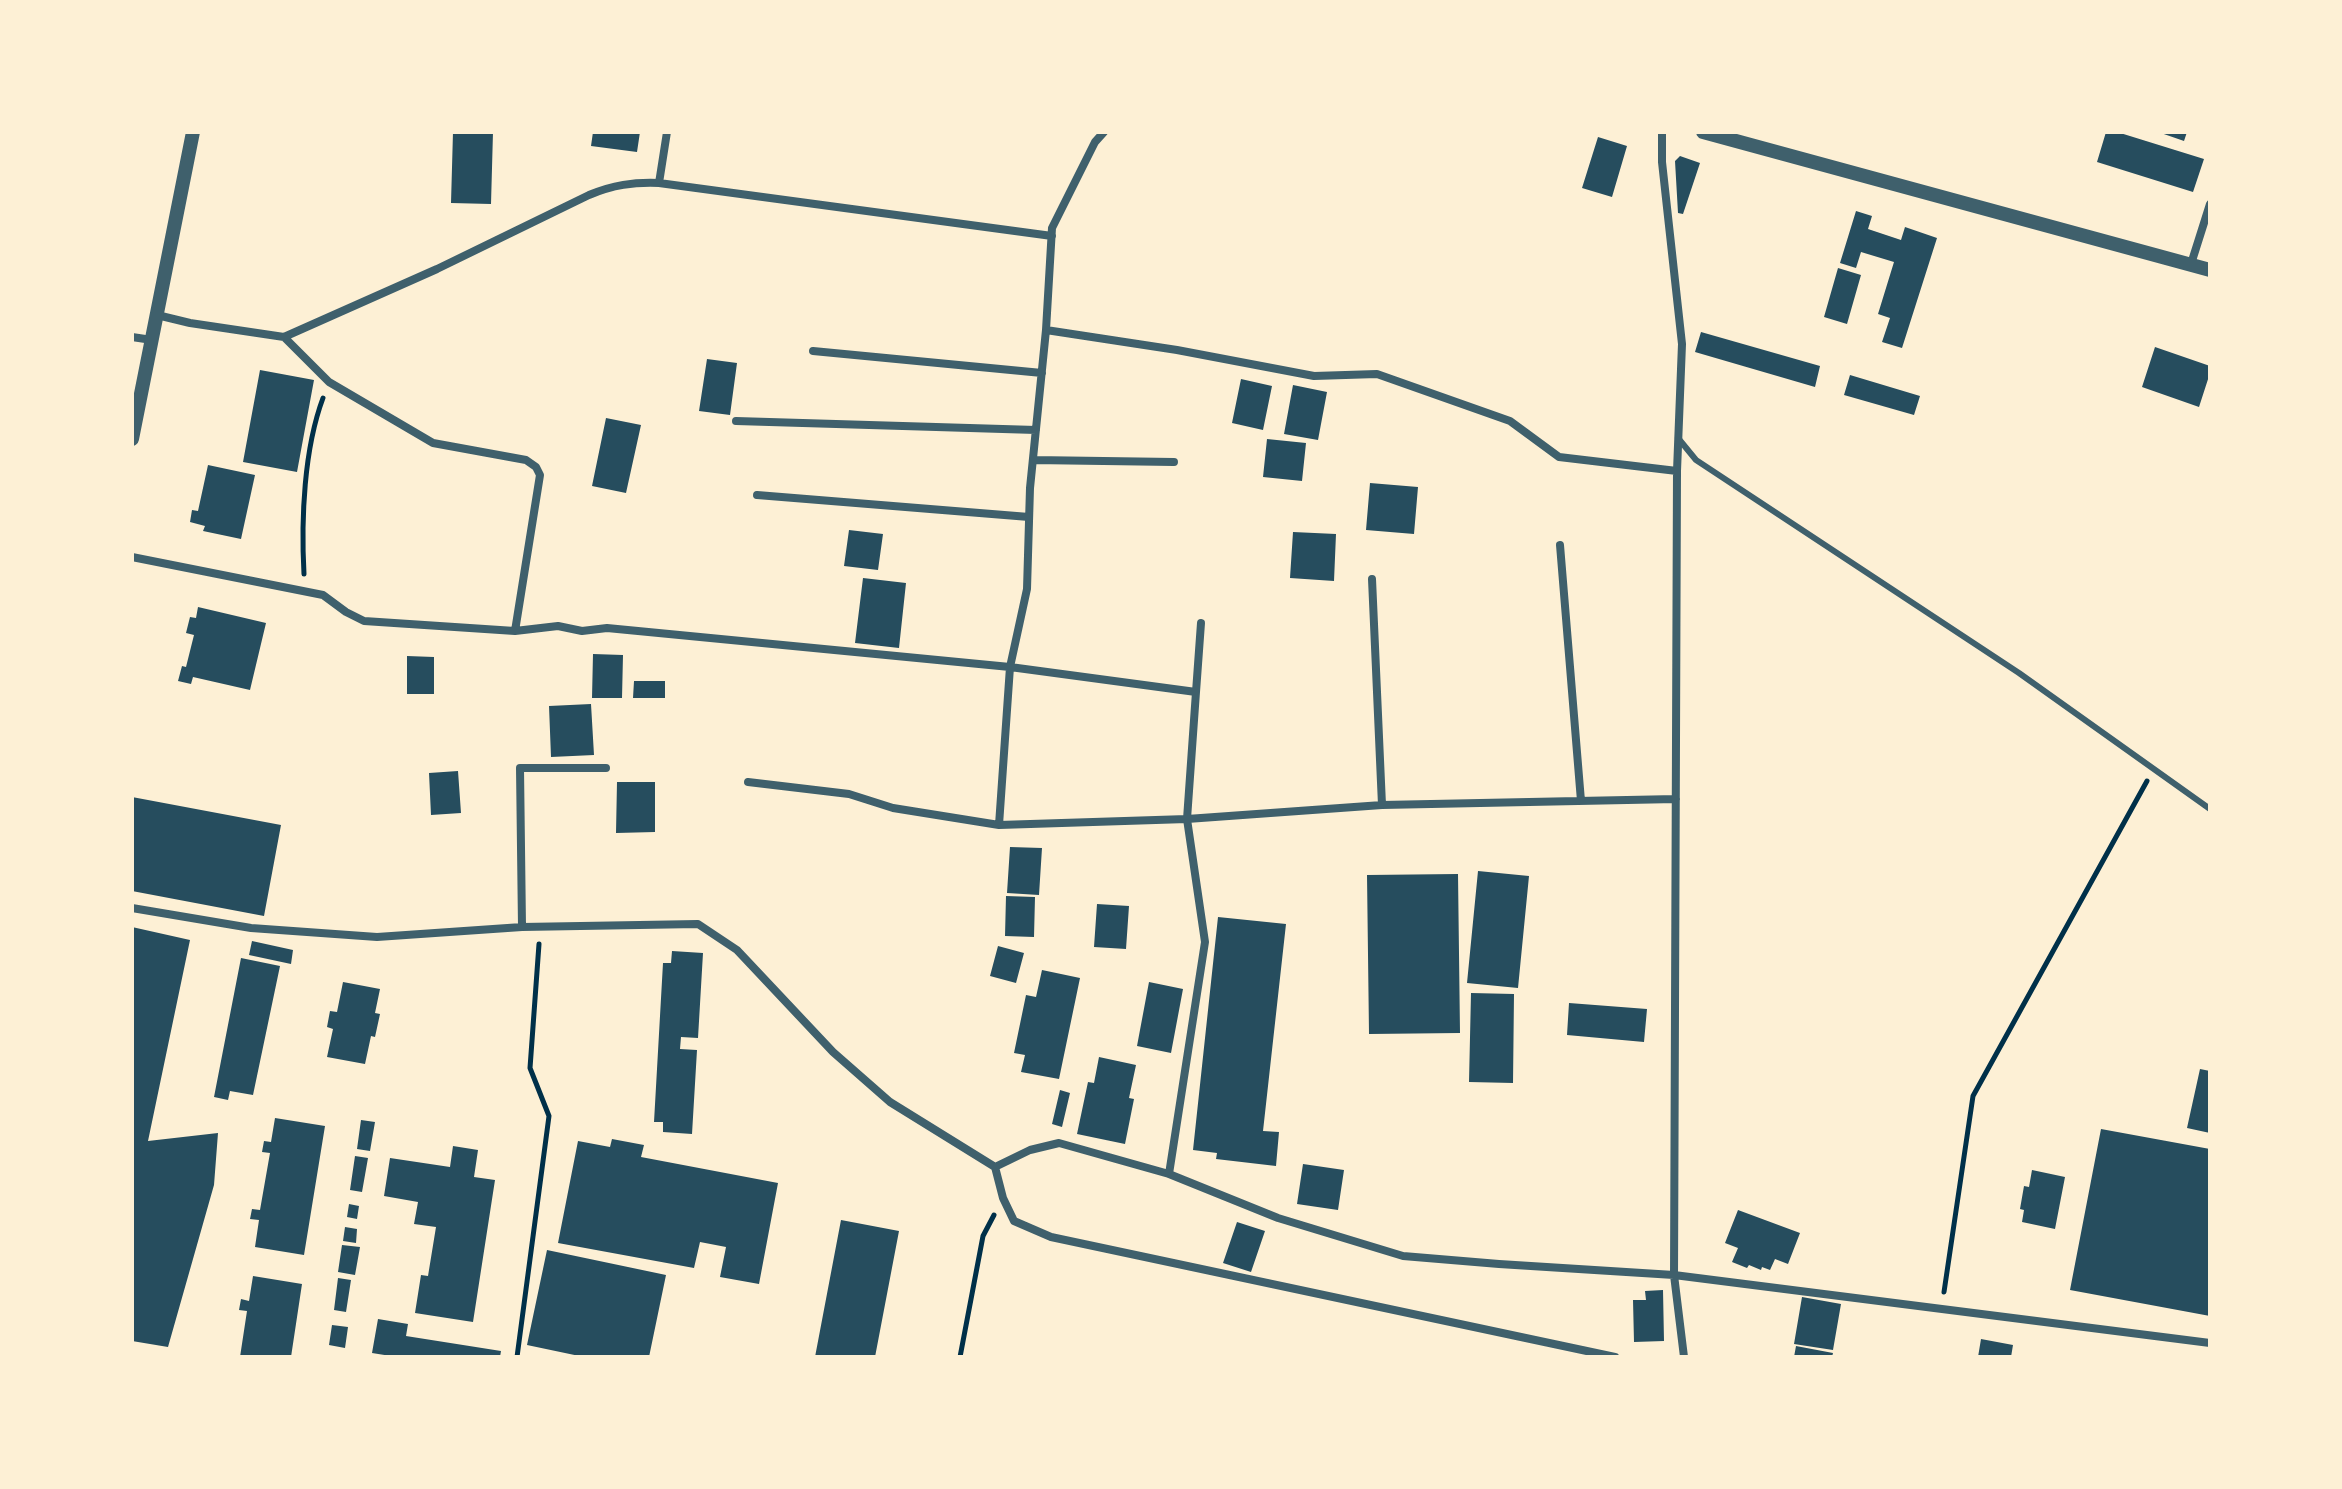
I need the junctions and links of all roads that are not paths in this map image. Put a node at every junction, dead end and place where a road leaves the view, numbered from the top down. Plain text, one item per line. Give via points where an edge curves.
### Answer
1 (193, 132) edge
2 (667, 132) edge
3 (1104, 132) edge
4 (1662, 132) edge
5 (1703, 132) edge
6 (659, 183) junction
7 (2210, 204) edge
8 (1052, 236) junction
9 (2191, 264) junction
10 (2210, 270) edge
11 (157, 315) junction
12 (1046, 330) junction
13 (132, 337) edge
14 (284, 337) junction
15 (152, 340) junction
16 (813, 351) dead end
17 (1042, 373) junction
18 (736, 421) dead end
19 (1036, 430) junction
20 (1678, 438) junction
21 (132, 439) edge
22 (1033, 460) junction
23 (1174, 462) dead end
24 (1677, 471) junction
25 (757, 495) dead end
26 (1029, 517) junction
27 (1560, 545) dead end
28 (132, 557) edge
29 (1372, 579) dead end
30 (1201, 623) dead end
31 (515, 631) junction
32 (1010, 667) junction
33 (1196, 692) junction
34 (606, 768) dead end
35 (748, 782) dead end
36 (1676, 799) junction
37 (1581, 801) junction
38 (1382, 805) junction
39 (2210, 809) edge
40 (1187, 819) junction
41 (999, 825) junction
42 (132, 908) edge
43 (522, 927) junction
44 (995, 1167) junction
45 (1169, 1174) junction
46 (1674, 1275) junction
47 (2210, 1343) edge
48 (1615, 1357) edge
49 (1684, 1357) edge

1 - 11 street
2 - 6 street
3 - 8 street
4 - 20 street via 1682,344
5 - 9 street
6 - 8 street
6 - 14 street via 611,186
7 - 9 street
8 - 12 street
9 - 10 street
11 - 14 street
11 - 15 street
12 - 17 street
12 - 24 street via 1314,376 1377,374 1510,421 1559,457
13 - 15 street
14 - 31 street via 329,382 433,443 526,460 536,467 540,475
15 - 21 street
16 - 17 street
17 - 19 street
18 - 19 street
19 - 22 street
20 - 24 street
20 - 39 lane via 1696,460 2019,673
22 - 23 street
22 - 26 street
24 - 36 street
25 - 26 street
26 - 32 street via 1027,589
27 - 37 street
28 - 31 street via 323,595 364,621
29 - 38 street
30 - 33 street
31 - 32 street via 607,628
32 - 33 street
32 - 41 street
33 - 40 street
34 - 43 street via 520,768
35 - 41 street via 849,794 893,808
36 - 37 street
36 - 46 street
37 - 38 street
38 - 40 street
40 - 41 street
40 - 45 street via 1205,942
42 - 43 street via 251,928 377,937
43 - 44 street via 698,924 737,950 833,1052 890,1102
44 - 45 street via 1059,1143
44 - 48 street via 1014,1221 1051,1237
45 - 46 street via 1278,1218 1403,1256
46 - 47 street
46 - 49 street

